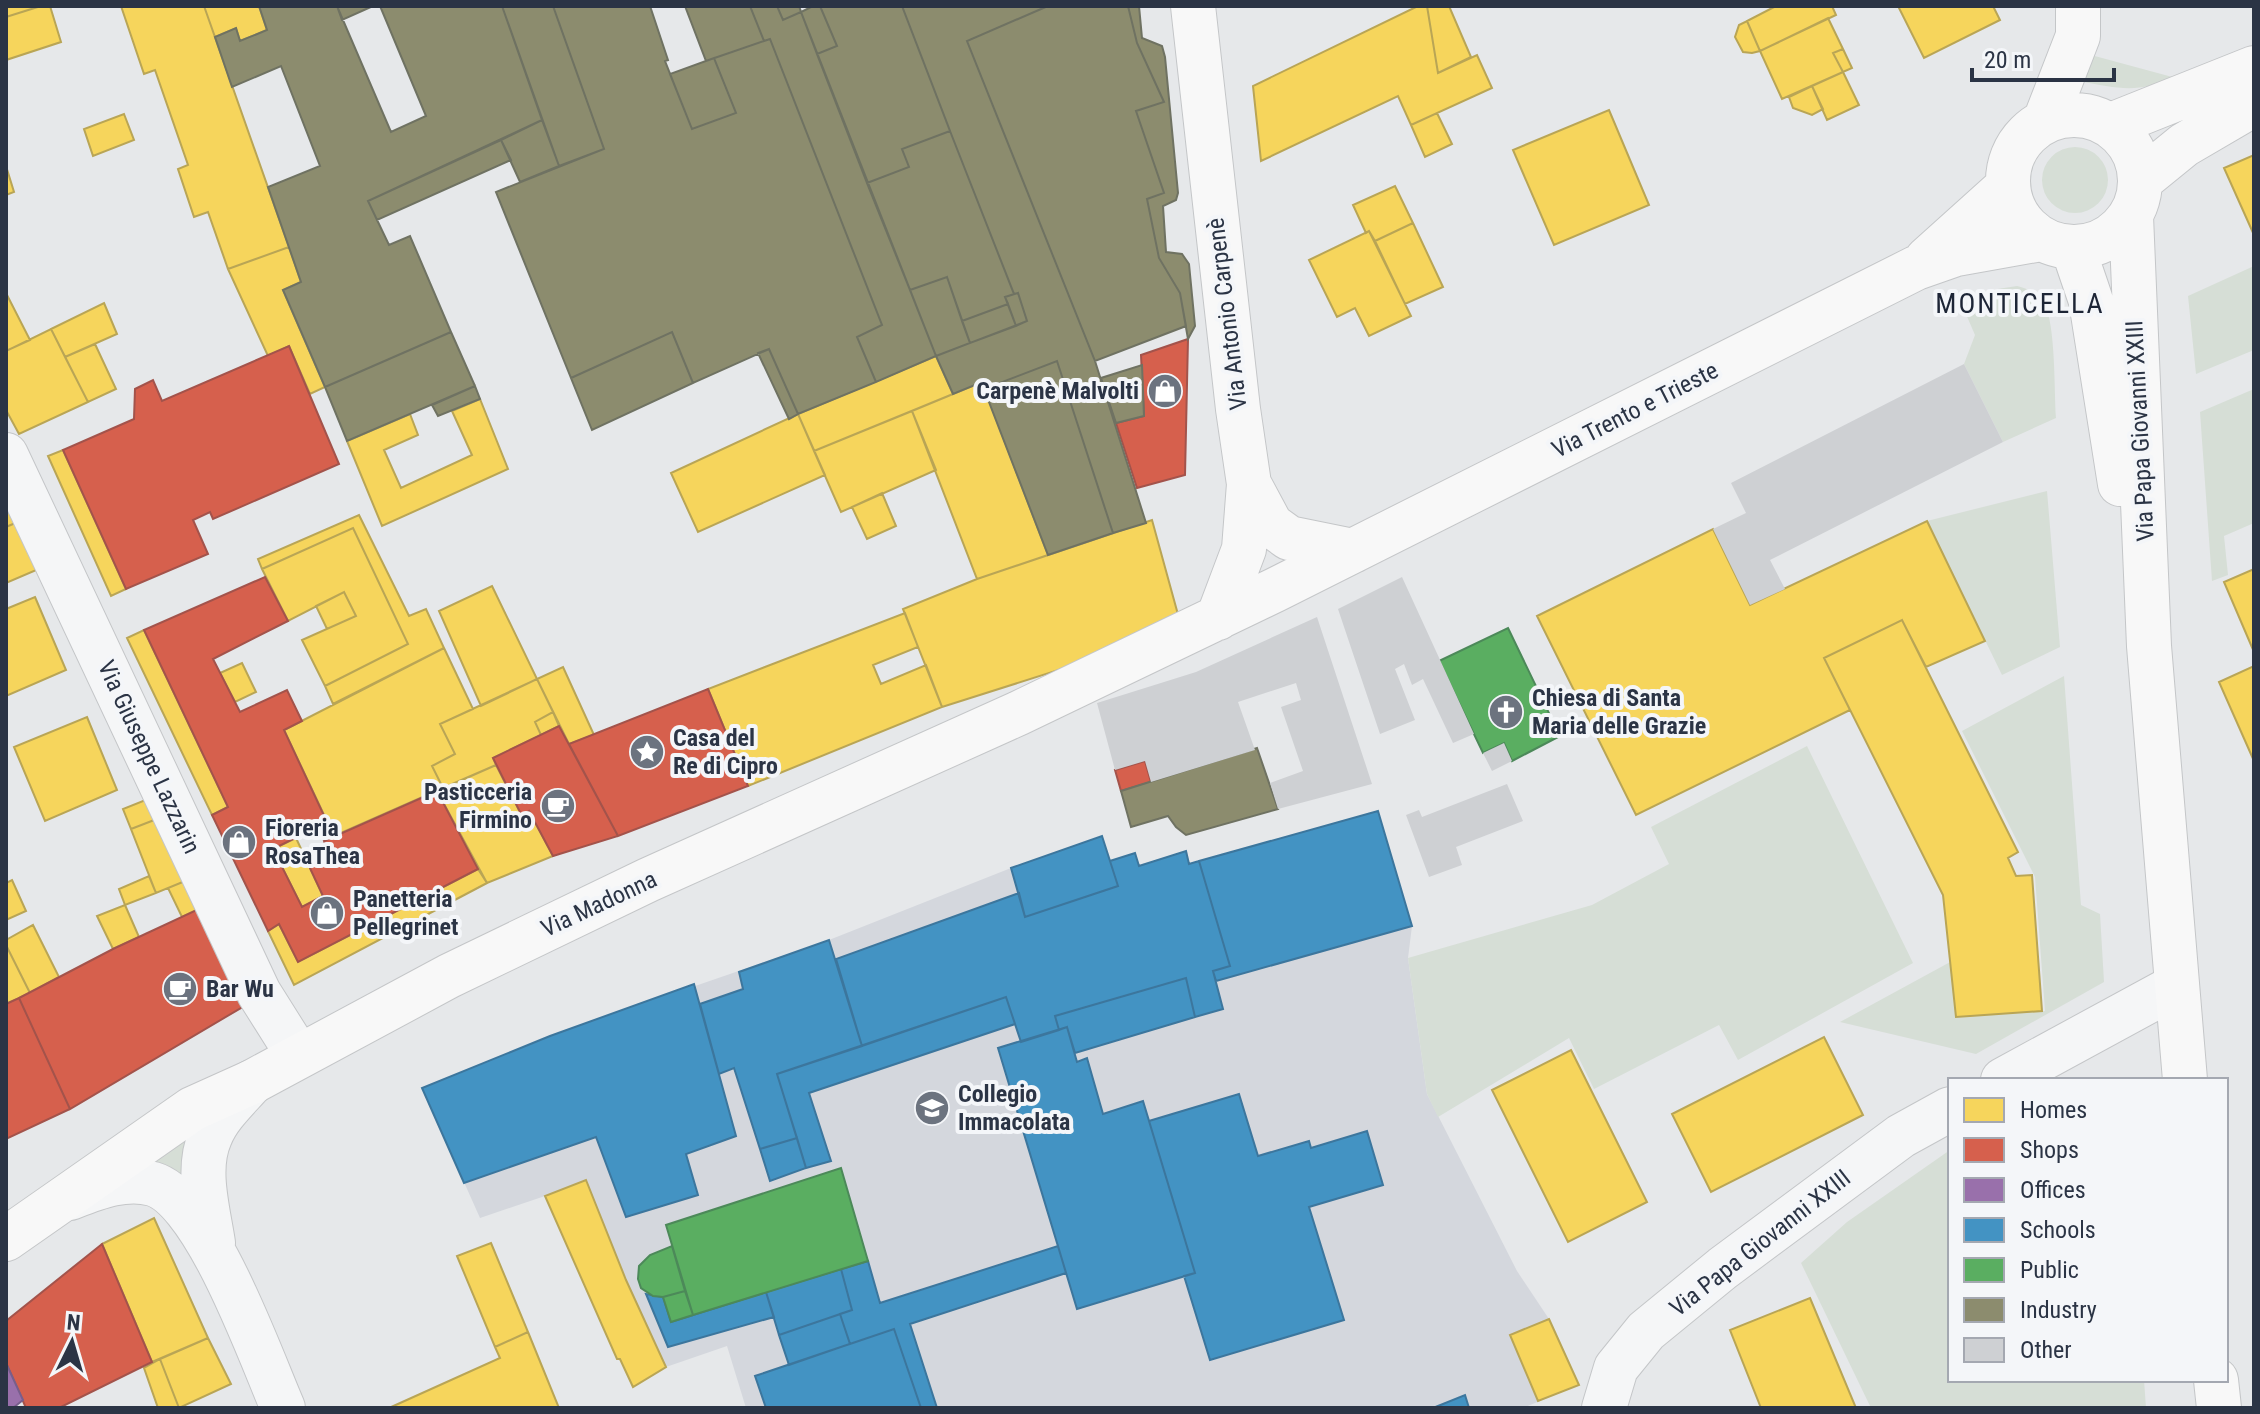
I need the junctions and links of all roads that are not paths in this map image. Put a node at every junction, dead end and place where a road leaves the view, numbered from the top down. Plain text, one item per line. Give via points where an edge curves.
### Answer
1 (1193, 6) edge
2 (2078, 6) edge
3 (2254, 68) edge
4 (2254, 104) edge
5 (2045, 121) junction
6 (2111, 125) junction
7 (2007, 187) junction
8 (2136, 198) junction
9 (2057, 243) junction
10 (1916, 268) junction
11 (6, 455) edge
12 (1249, 484) junction
13 (1353, 551) junction
14 (1218, 618) junction
15 (2149, 646) junction
16 (2176, 986) junction
17 (298, 1055) junction
18 (2007, 1078) edge
19 (2185, 1078) edge
20 (252, 1082) junction
21 (1948, 1110) edge
22 (51, 1206) junction
23 (6, 1239) edge
24 (214, 1249) junction
25 (2216, 1382) edge
26 (283, 1408) edge
27 (1604, 1408) edge
28 (2219, 1408) edge

1 - 12 street, Via Antonio Carpenè
2 - 5 street via 2078,36
3 - 6 street
4 - 8 street, Via Trento e Trieste via 2184,145
5 - 6 street via 2080,114
5 - 7 street via 2016,148
6 - 8 street via 2138,159
7 - 9 street via 2027,229
7 - 10 street, Via Trento e Trieste
8 - 9 street, Via Trento e Trieste via 2116,233 2095,244
8 - 15 street, Via Papa Giovanni XXIII
9 - 10 street, Via Trento e Trieste via 1956,254
9 - 15 street, Via Papa Giovanni XXIII via 2091,301
10 - 13 street, Via Trento e Trieste
11 - 17 street, Via Giuseppe Lazzarin via 259,993
12 - 13 street via 1271,525 1289,538
12 - 14 street, Via Antonio Carpenè via 1244,549
13 - 14 street, Via Trento e Trieste
14 - 17 street, Via Madonna via 648,880
15 - 16 street, Via Papa Giovanni XXIII
16 - 18 street
16 - 19 street, Via Papa Giovanni XXIII
17 - 20 street, Via Madonna
20 - 22 street, Via Madonna via 192,1109
20 - 24 street via 219,1121 204,1157
21 - 27 street, Via Papa Giovanni XXIII via 1901,1136 1646,1331 1616,1368
22 - 23 street, Via Madonna
22 - 24 street via 102,1186 132,1181 155,1185 176,1198
24 - 26 street
25 - 28 street

